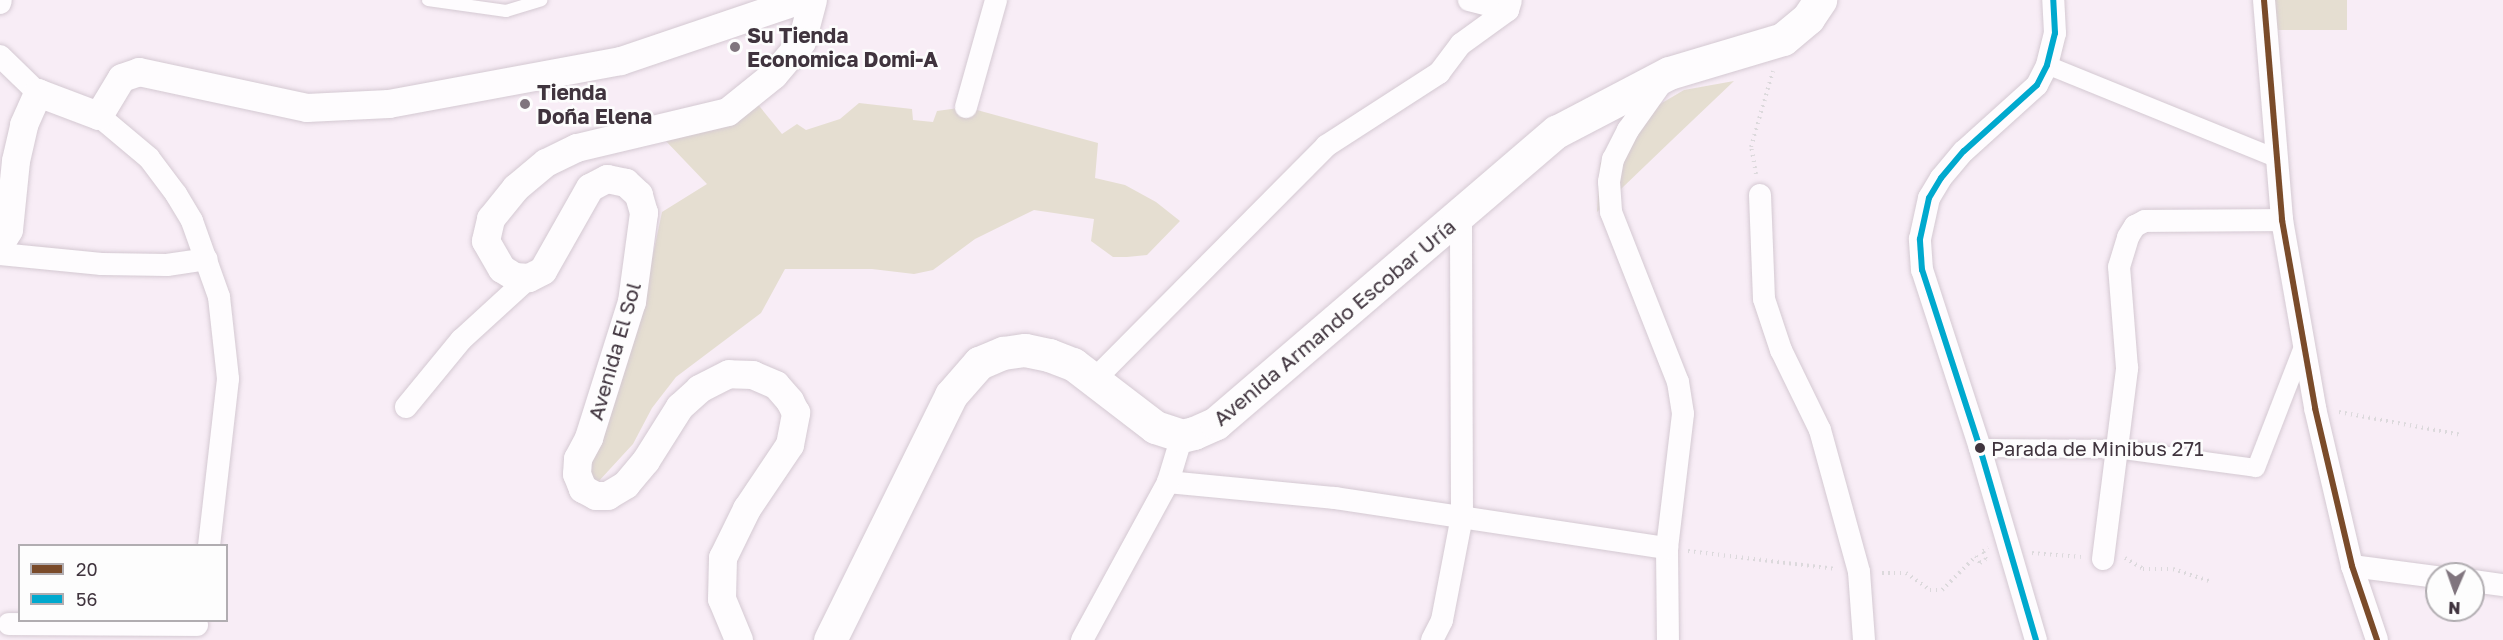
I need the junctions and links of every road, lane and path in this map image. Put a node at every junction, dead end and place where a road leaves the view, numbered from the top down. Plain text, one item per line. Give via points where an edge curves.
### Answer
1 (428, 0) edge
2 (541, 0) edge
3 (801, 0) edge
4 (813, 0) edge
5 (996, 0) edge
6 (1469, 0) edge
7 (1820, 0) edge
8 (2053, 0) edge
9 (2264, 0) edge
10 (1510, 5) edge
11 (1783, 39) junction
12 (0, 56) edge
13 (2047, 65) junction
14 (1669, 73) junction
15 (38, 93) junction
16 (966, 107) dead end
17 (99, 116) junction
18 (2278, 159) junction
19 (1760, 195) joint
20 (1461, 216) junction
21 (2282, 220) junction
22 (0, 245) edge
23 (0, 254) edge
24 (207, 259) junction
25 (528, 278) junction
26 (2305, 343) junction
27 (1094, 380) junction
28 (406, 407) dead end
29 (2314, 408) junction
30 (2462, 435) dead end
31 (1182, 436) junction
32 (1980, 448) junction
33 (2116, 449) junction
34 (1168, 482) junction
35 (1462, 516) junction
36 (208, 544) edge
37 (1667, 548) junction
38 (2103, 559) dead end
39 (2352, 566) junction
40 (1858, 572) junction
41 (2425, 575) edge
42 (2485, 583) edge
43 (2503, 585) edge
44 (9, 624) dead end
45 (196, 628) edge
46 (739, 640) edge
47 (830, 640) edge
48 (1082, 640) edge
49 (1432, 640) edge
50 (1668, 640) edge
51 (1864, 640) edge
52 (2036, 640) edge
53 (2377, 640) edge

1 - 2 lane via 506,11
3 - 17 street via 621,61 390,105 307,108 244,98 139,72 129,74
4 - 25 street via 802,42 774,75 728,112 577,148 546,163 516,188 491,219 486,241 502,269 515,278
5 - 16 street
6 - 10 street
7 - 11 main road, Avenida Armando Escobar Uría via 1808,18
8 - 13 street via 2055,33
9 - 18 street
10 - 27 street via 1461,44 1439,73 1326,146
11 - 14 main road, Avenida Armando Escobar Uría
11 - 19 path via 1751,147
12 - 15 street
13 - 18 street
13 - 32 street via 2037,85 1964,151 1941,178 1929,198 1920,239 1928,291
14 - 20 main road, Avenida Armando Escobar Uría via 1556,132
14 - 37 street via 1613,159 1609,182 1611,212 1678,382 1681,444
15 - 17 street
15 - 22 street via 24,125 9,230
17 - 24 street via 149,158 176,194
18 - 21 street
19 - 40 street via 1764,299 1781,350 1820,430
20 - 31 main road, Avenida Armando Escobar Uría via 1216,423
20 - 35 street
21 - 26 street
21 - 33 street via 2145,221 2135,226 2119,267 2127,368
23 - 24 street via 102,264 167,265
24 - 36 street via 219,297 228,379
25 - 28 street via 461,340
25 - 46 street, Avenida El Sol via 543,271 590,188 608,179 626,183 639,195 644,213 632,302 578,459 577,474 583,489 596,496 608,496 626,484 646,461 680,407 700,389 729,374 753,375 776,385 790,401 796,413 790,446 747,509 723,558 722,599
26 - 29 street
26 - 33 street via 2256,468
27 - 31 main road via 1155,428
27 - 47 main road via 1073,364 1025,350 1003,353 979,363 951,394
29 - 30 path
29 - 39 street
31 - 34 street
32 - 33 street
32 - 52 street
33 - 38 street
34 - 35 street via 1335,498
34 - 48 street
35 - 37 street
35 - 49 street via 1442,620
37 - 40 path
37 - 50 street
39 - 41 street
39 - 53 street
40 - 51 street
42 - 43 street
44 - 45 street

